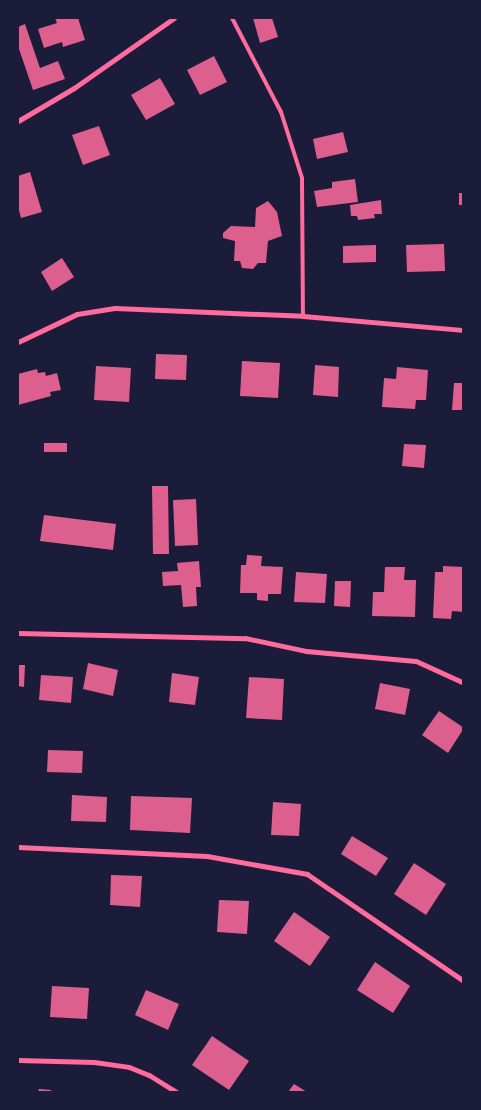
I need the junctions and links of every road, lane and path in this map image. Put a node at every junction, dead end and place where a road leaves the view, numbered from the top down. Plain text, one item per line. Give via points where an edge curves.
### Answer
1 (174, 18) edge
2 (232, 18) edge
3 (18, 121) edge
4 (304, 316) junction
5 (464, 330) edge
6 (18, 342) edge
7 (18, 633) edge
8 (464, 683) edge
9 (18, 847) edge
10 (464, 981) edge
11 (18, 1060) edge
12 (176, 1092) edge

1 - 3 street via 74,88
2 - 4 lane via 281,112 302,178
4 - 5 street
4 - 6 street via 114,308 77,314
7 - 8 street via 245,638 306,651 416,661
9 - 10 street via 207,856 307,874
11 - 12 street via 94,1062 129,1067

